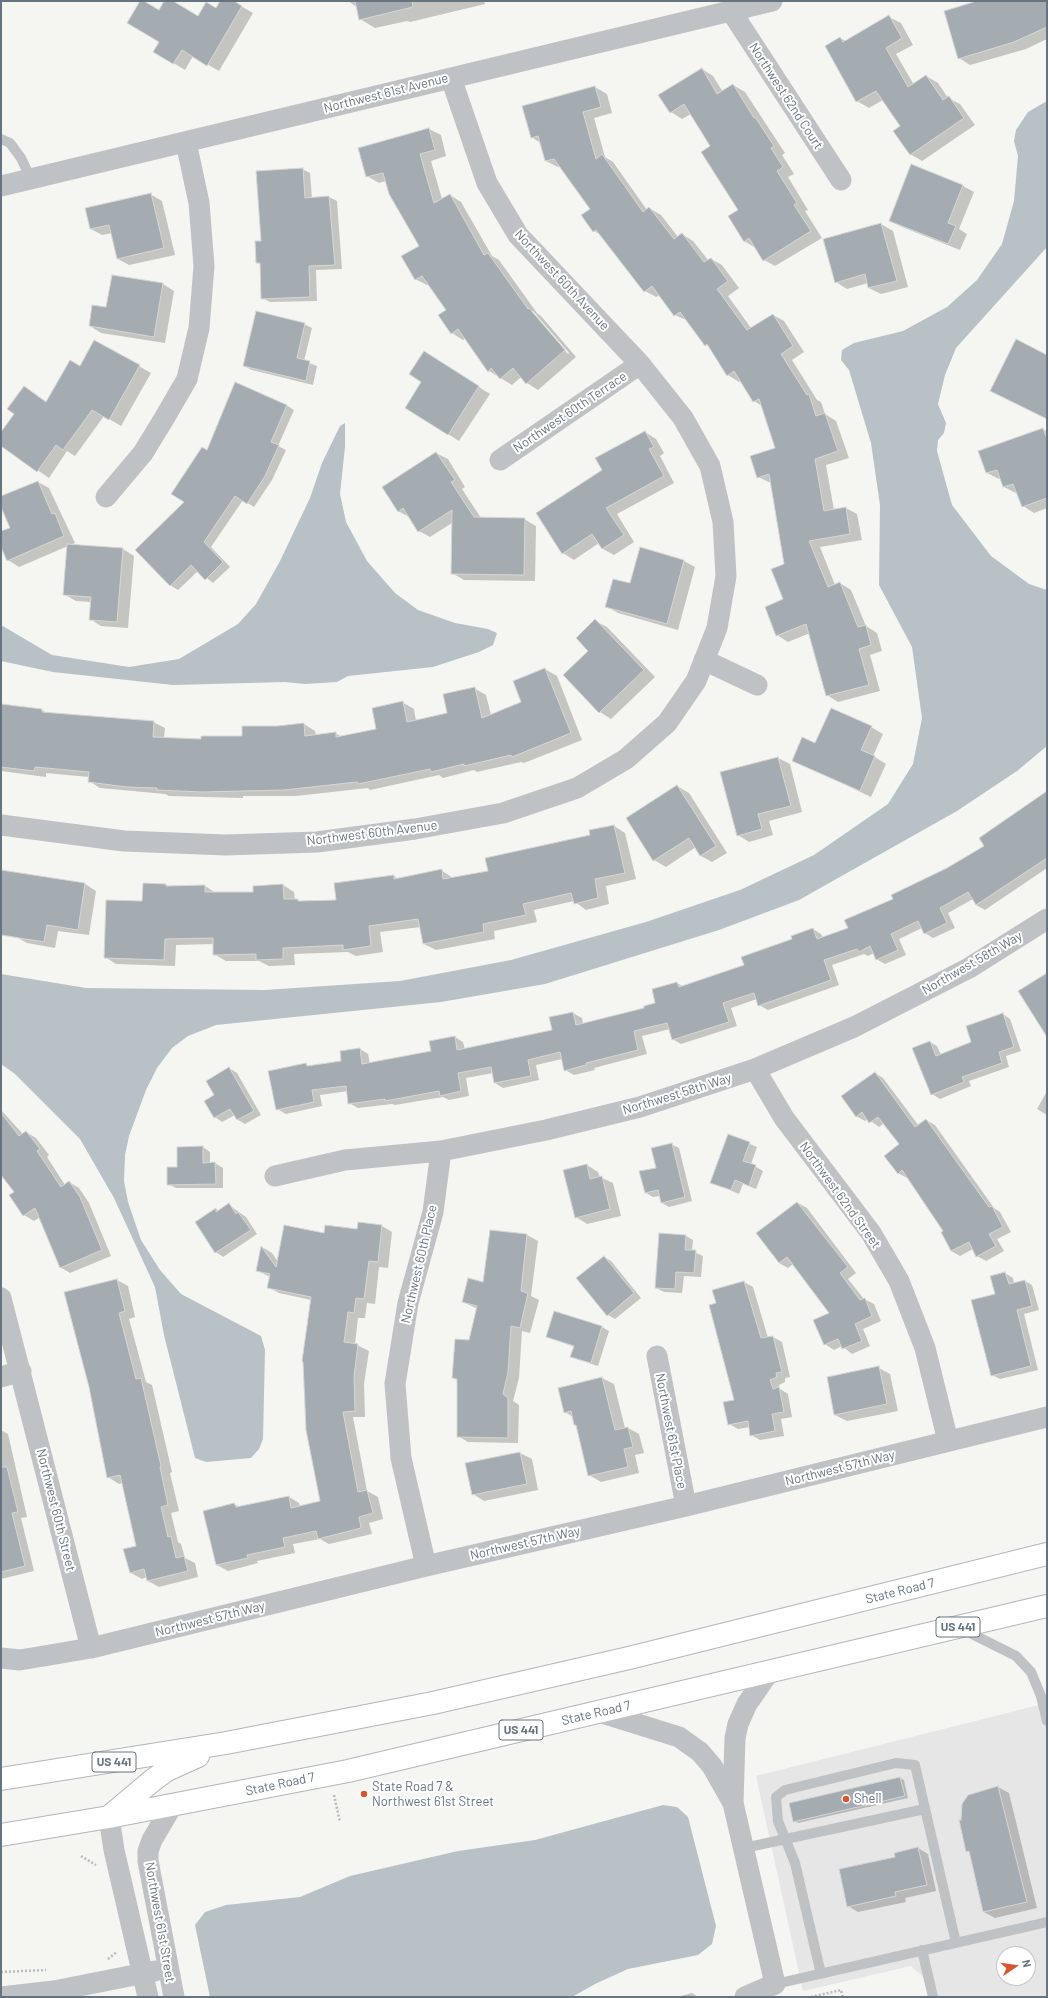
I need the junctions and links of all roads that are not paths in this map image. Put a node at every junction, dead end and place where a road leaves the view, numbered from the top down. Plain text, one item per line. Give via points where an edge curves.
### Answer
1 (772, 1) edge
2 (731, 12) junction
3 (452, 78) junction
4 (1, 139) edge
5 (186, 142) junction
6 (30, 179) junction
7 (841, 180) dead end
8 (1, 186) edge
9 (640, 364) junction
10 (500, 460) dead end
11 (106, 497) dead end
12 (704, 660) junction
13 (757, 685) dead end
14 (1, 825) edge
15 (1047, 919) edge
16 (755, 1069) junction
17 (441, 1151) junction
18 (275, 1176) dead end
19 (1, 1298) edge
20 (657, 1356) dead end
21 (11, 1374) edge
22 (1047, 1417) edge
23 (948, 1441) junction
24 (686, 1506) junction
25 (1047, 1554) edge
26 (426, 1566) junction
27 (1047, 1606) edge
28 (958, 1627) junction
29 (91, 1648) junction
30 (1, 1658) edge
31 (770, 1672) junction
32 (599, 1712) junction
33 (1047, 1722) edge
34 (226, 1743) junction
35 (1, 1779) edge
36 (734, 1803) junction
37 (172, 1806) junction
38 (925, 1809) junction
39 (109, 1817) junction
40 (1, 1835) edge
41 (785, 1839) junction
42 (744, 1848) junction
43 (1047, 1922) edge
44 (956, 1943) junction
45 (922, 1950) junction
46 (167, 1968) junction
47 (142, 1974) junction
48 (821, 1974) junction
49 (775, 1984) junction
50 (1, 1997) edge
51 (148, 1997) edge
52 (174, 1997) edge
53 (745, 1997) edge
54 (933, 1997) edge

1 - 2 street, Northwest 61st Avenue
2 - 3 street, Northwest 61st Avenue
2 - 7 street, Northwest 62nd Court
3 - 5 street, Northwest 61st Avenue
3 - 9 street, Northwest 60th Avenue via 487,183 518,235
4 - 6 lane via 10,143 21,158
5 - 6 street, Northwest 61st Avenue
5 - 11 street via 199,203 204,266 199,328 186,379 169,411 143,453
6 - 8 street, Northwest 61st Avenue
9 - 10 street, Northwest 60th Terrace
9 - 12 street, Northwest 60th Avenue via 683,418 710,466 723,522 726,576 717,628
12 - 13 street
12 - 14 street, Northwest 60th Avenue via 696,681 667,723 626,759 577,788 503,813 415,829 317,842 226,845 124,841
15 - 16 street, Northwest 58th Way via 969,968 854,1027
16 - 17 street, Northwest 58th Way via 640,1107 546,1130
16 - 23 street, Northwest 62nd Street via 784,1118 871,1233 899,1281 925,1348
17 - 18 street, Northwest 58th Way via 345,1160
17 - 26 street, Northwest 60th Place via 433,1212 408,1303 395,1384 401,1458
19 - 21 street, Northwest 60th Street
20 - 24 street, Northwest 61st Place
21 - 29 street, Northwest 60th Street
22 - 23 street, Northwest 57th Way
23 - 24 street, Northwest 57th Way
24 - 26 street, Northwest 57th Way
25 - 34 main road, State Road 7 / US 441 via 629,1658 433,1702
26 - 29 street, Northwest 57th Way
27 - 28 main road, State Road 7 / US 441
28 - 31 main road, State Road 7 / US 441
28 - 33 lane via 1016,1656 1031,1672 1041,1696
29 - 30 street, Northwest 57th Way via 20,1660
31 - 32 main road, State Road 7 / US 441
31 - 36 street via 738,1724 734,1754
32 - 36 street via 679,1737 700,1752 712,1766
32 - 37 main road, State Road 7 / US 441 via 329,1774
34 - 35 main road, State Road 7 / US 441
34 - 39 main road via 167,1770 134,1794
36 - 42 street
37 - 39 main road, State Road 7 / US 441
37 - 46 street, Northwest 61st Street via 148,1851
38 - 41 lane
38 - 41 lane via 915,1765 896,1763 785,1790 776,1797 778,1821
38 - 44 lane
39 - 40 main road, State Road 7 / US 441
39 - 47 street, Northwest 61st Street
41 - 42 lane
41 - 48 lane via 795,1863
42 - 49 street
43 - 44 lane
44 - 45 lane
45 - 48 lane
45 - 54 lane
46 - 47 street
46 - 52 street, Northwest 61st Street
47 - 50 street via 54,1991
47 - 51 street, Northwest 61st Street
48 - 49 lane
49 - 53 street

